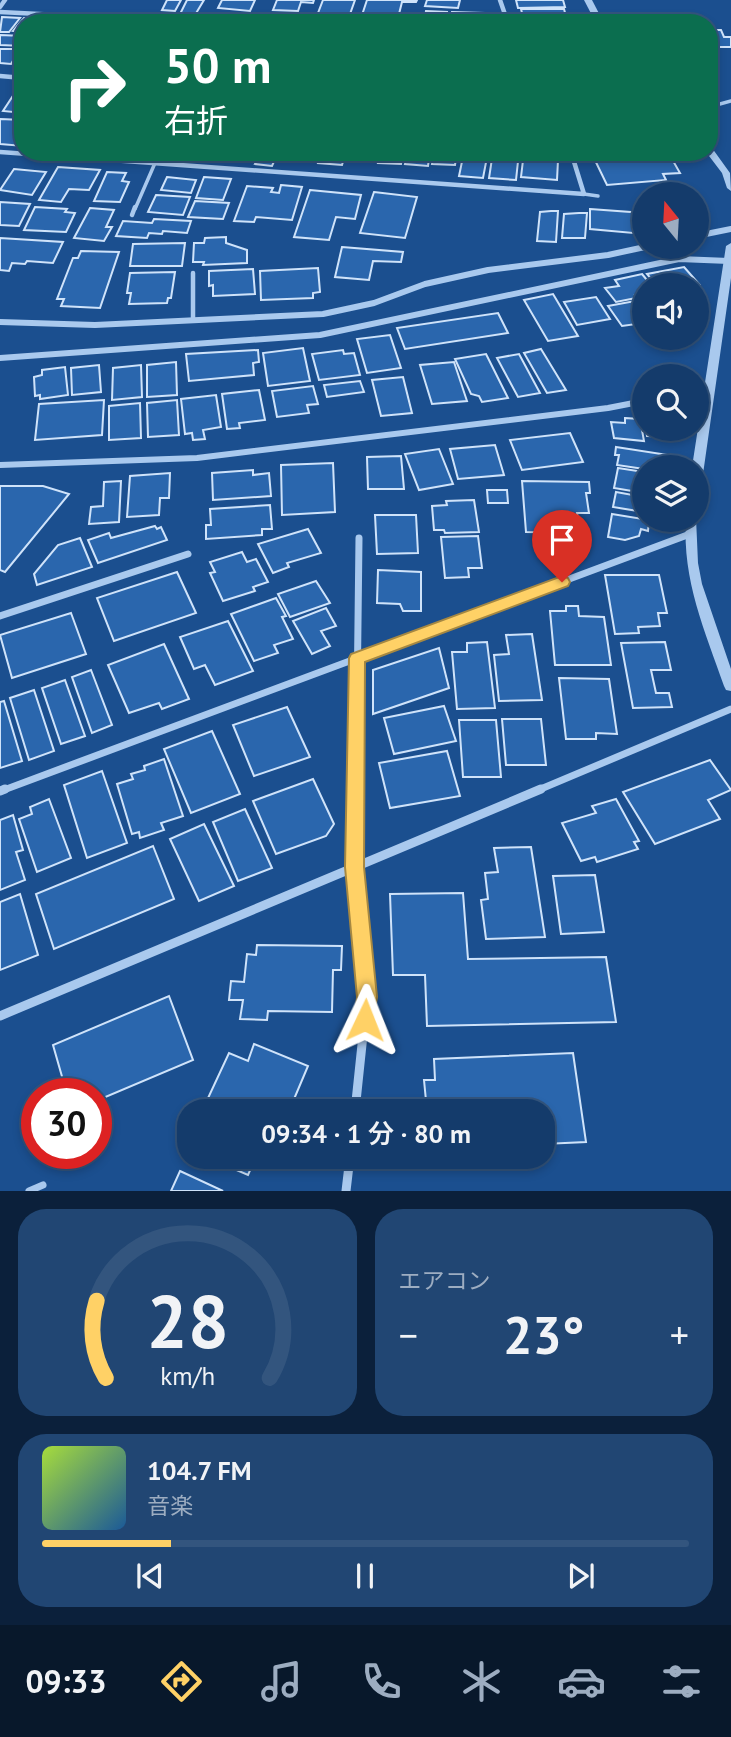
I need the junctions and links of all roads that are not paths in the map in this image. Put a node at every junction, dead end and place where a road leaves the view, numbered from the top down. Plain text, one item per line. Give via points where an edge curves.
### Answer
1 (5, 0) edge
2 (0, 9) edge
3 (77, 14) edge
4 (127, 161) edge
5 (574, 161) edge
6 (717, 161) edge
7 (155, 163) junction
8 (731, 188) edge
9 (584, 194) junction
10 (598, 196) dead end
11 (132, 215) dead end
12 (731, 229) edge
13 (709, 233) edge
14 (731, 246) edge
15 (632, 250) edge
16 (729, 261) junction
17 (193, 273) dead end
18 (193, 320) junction
19 (0, 321) edge
20 (0, 358) edge
21 (707, 364) edge
22 (632, 403) edge
23 (0, 466) edge
24 (690, 534) joint
25 (359, 538) dead end
26 (188, 554) dead end
27 (0, 616) edge
28 (357, 658) junction
29 (731, 686) edge
30 (731, 709) edge
31 (0, 791) edge
32 (355, 867) junction
33 (0, 1016) edge
34 (356, 1099) edge
35 (348, 1169) edge
36 (43, 1185) dead end
37 (29, 1191) edge
38 (346, 1191) edge

1 - 2 street
2 - 3 street
4 - 7 street
5 - 9 street
6 - 8 street
7 - 9 street
7 - 11 lane
9 - 10 lane
12 - 13 street
14 - 16 street
15 - 18 street via 488,270 323,314
16 - 20 street via 679,259 320,335
16 - 21 street
17 - 18 lane
18 - 19 street via 95,325
22 - 23 street via 197,458
24 - 28 street
24 - 29 street via 694,581
25 - 28 street
26 - 27 street
28 - 31 street
28 - 32 street
30 - 32 street
32 - 33 street
32 - 34 street via 367,997
35 - 38 street
36 - 37 lane

